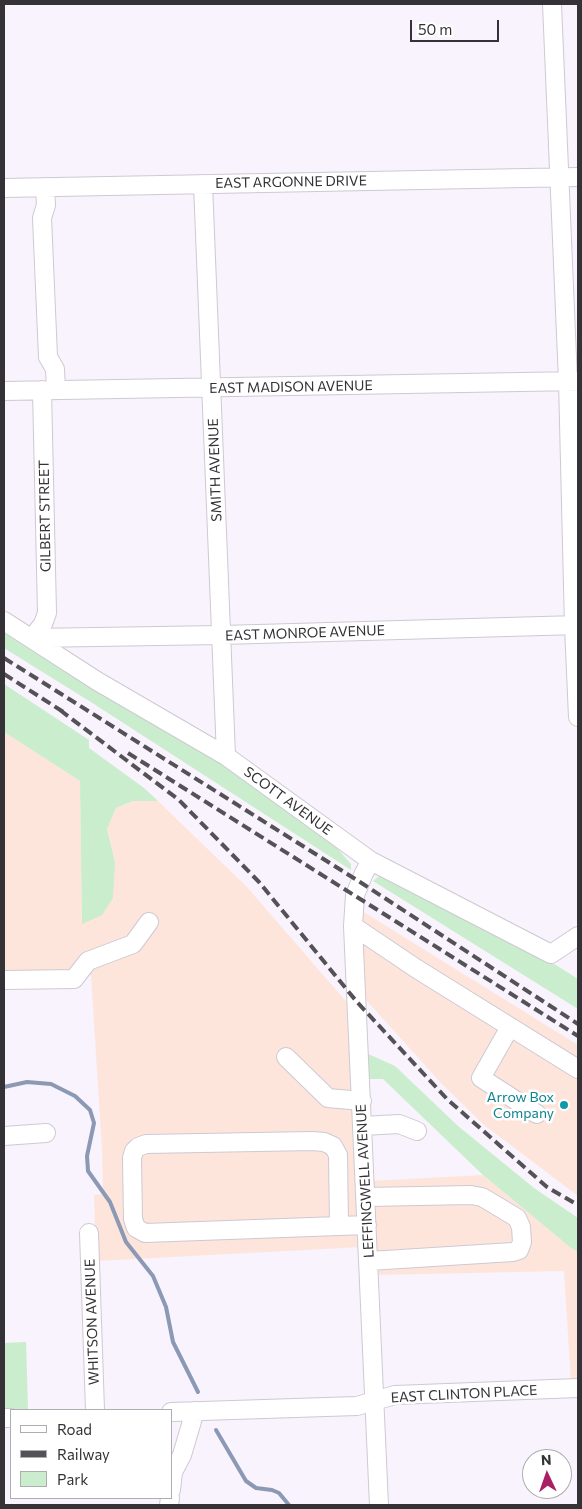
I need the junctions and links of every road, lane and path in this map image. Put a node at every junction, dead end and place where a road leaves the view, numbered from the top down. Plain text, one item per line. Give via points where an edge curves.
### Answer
1 (552, 4) edge
2 (578, 176) edge
3 (558, 177) junction
4 (203, 184) junction
5 (45, 187) junction
6 (4, 188) edge
7 (573, 381) edge
8 (212, 388) junction
9 (49, 390) junction
10 (4, 391) edge
11 (4, 620) edge
12 (576, 626) edge
13 (222, 635) junction
14 (32, 638) junction
15 (578, 717) edge
16 (226, 756) junction
17 (371, 862) junction
18 (149, 922) dead end
19 (353, 926) junction
20 (578, 936) edge
21 (4, 980) edge
22 (510, 1027) junction
23 (286, 1057) dead end
24 (578, 1069) edge
25 (362, 1101) junction
26 (538, 1114) dead end
27 (363, 1126) junction
28 (416, 1131) dead end
29 (46, 1133) dead end
30 (4, 1136) edge
31 (366, 1197) junction
32 (367, 1225) junction
33 (339, 1226) junction
34 (89, 1233) dead end
35 (369, 1261) junction
36 (578, 1388) edge
37 (375, 1401) junction
38 (95, 1409) edge
39 (195, 1411) junction
40 (172, 1412) edge
41 (172, 1481) edge
42 (379, 1505) edge

1 - 3 street
2 - 3 street, EAST ARGONNE DRIVE
3 - 4 street, EAST ARGONNE DRIVE
3 - 7 street
4 - 5 street, EAST ARGONNE DRIVE
4 - 8 street, SMITH AVENUE
5 - 6 street, EAST ARGONNE DRIVE
5 - 9 street, GILBERT STREET via 46,205 42,218 48,357 55,369
7 - 8 street, EAST MADISON AVENUE
7 - 12 street
8 - 9 street, EAST MADISON AVENUE
8 - 13 street, SMITH AVENUE
9 - 10 street, EAST MADISON AVENUE
9 - 14 street, GILBERT STREET via 47,613
11 - 14 street, SCOTT AVENUE
12 - 13 street, EAST MONROE AVENUE
12 - 15 street
13 - 14 street, EAST MONROE AVENUE
13 - 16 street, SMITH AVENUE
14 - 16 street, SCOTT AVENUE via 97,681
16 - 17 street, SCOTT AVENUE
17 - 19 street, LEFFINGWELL AVENUE via 354,895
17 - 20 street, SCOTT AVENUE via 551,954
18 - 21 street via 133,944 88,961 74,979
19 - 22 street
19 - 25 street, LEFFINGWELL AVENUE
22 - 24 street
22 - 26 street via 481,1078
23 - 25 street via 328,1098
25 - 27 street, LEFFINGWELL AVENUE
27 - 28 street via 399,1124
27 - 31 street, LEFFINGWELL AVENUE
29 - 30 street
31 - 32 street, LEFFINGWELL AVENUE
31 - 35 street via 471,1195 482,1198 517,1218 522,1242 519,1250 513,1252
32 - 33 street
32 - 35 street, LEFFINGWELL AVENUE
33 - 33 street via 145,1233 136,1228 133,1220 134,1151 146,1144 324,1142 333,1146 338,1155
34 - 38 street, WHITSON AVENUE
35 - 37 street, LEFFINGWELL AVENUE
36 - 37 street, EAST CLINTON PLACE via 395,1396
37 - 39 street, EAST CLINTON PLACE via 357,1406
37 - 42 street, LEFFINGWELL AVENUE
39 - 40 street, EAST CLINTON PLACE
39 - 41 street

